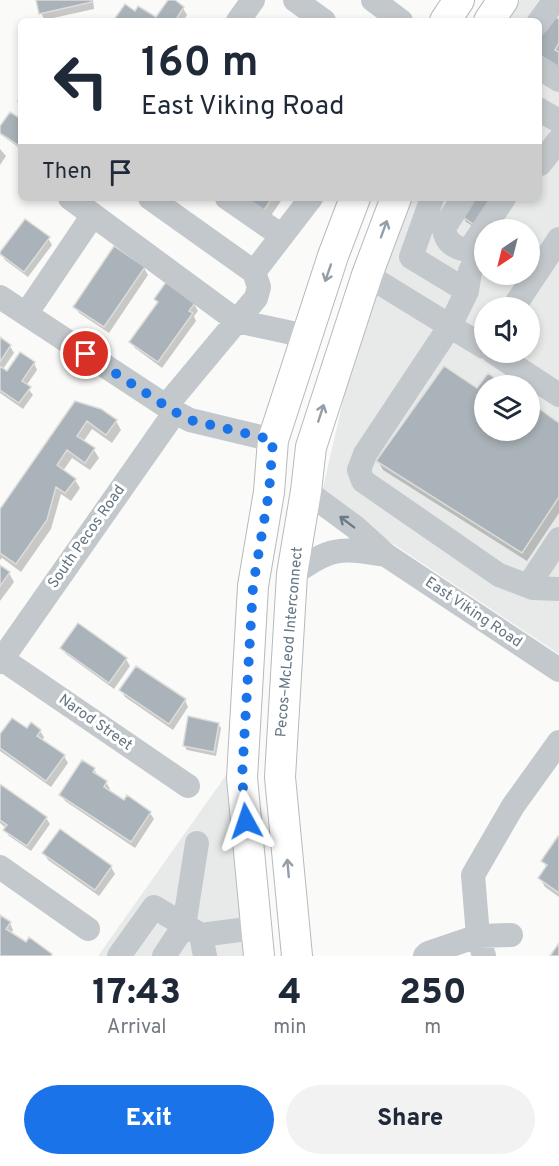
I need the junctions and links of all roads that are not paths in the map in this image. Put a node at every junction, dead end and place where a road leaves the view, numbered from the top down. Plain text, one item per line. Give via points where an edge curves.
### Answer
1 (295, 0) edge
2 (372, 0) edge
3 (459, 0) edge
4 (503, 0) edge
5 (320, 18) edge
6 (392, 18) edge
7 (447, 18) edge
8 (491, 18) edge
9 (542, 69) edge
10 (559, 80) edge
11 (559, 140) edge
12 (542, 161) edge
13 (74, 201) edge
14 (154, 201) edge
15 (230, 201) edge
16 (309, 201) edge
17 (354, 201) edge
18 (395, 201) edge
19 (431, 201) edge
20 (461, 201) edge
21 (502, 201) edge
22 (515, 201) edge
23 (93, 215) junction
24 (503, 219) edge
25 (282, 236) junction
26 (559, 239) edge
27 (474, 264) edge
28 (254, 272) junction
29 (367, 274) junction
30 (467, 291) junction
31 (0, 297) edge
32 (520, 297) edge
33 (26, 314) junction
34 (237, 321) junction
35 (450, 326) junction
36 (306, 336) junction
37 (474, 341) edge
38 (510, 363) edge
39 (559, 395) edge
40 (170, 409) junction
41 (273, 440) junction
42 (306, 491) junction
43 (559, 539) edge
44 (386, 555) junction
45 (293, 568) junction
46 (528, 586) junction
47 (559, 589) edge
48 (1, 660) edge
49 (559, 670) edge
50 (559, 742) edge
51 (188, 786) dead end
52 (197, 843) dead end
53 (0, 867) edge
54 (293, 926) junction
55 (88, 929) dead end
56 (511, 935) dead end
57 (197, 939) edge
58 (257, 942) edge
59 (481, 946) edge
60 (119, 956) edge
61 (164, 956) edge
62 (297, 956) edge
63 (425, 956) edge

1 - 5 street
2 - 6 street
3 - 7 main road
4 - 8 main road
9 - 10 street
11 - 12 street
13 - 23 street
14 - 28 street
15 - 25 street
16 - 25 street
17 -> 36 main road
29 -> 18 main road, Pecos–McLeod Interconnect
19 - 30 street via 411,256
20 - 21 street via 444,228 448,241 466,249
22 - 24 street
23 - 33 street
23 - 34 street
25 - 28 street
26 - 32 street
27 - 30 street
28 - 34 street, South Pecos Road via 259,287 256,298
29 - 35 street
42 -> 29 main road, Pecos–McLeod Interconnect via 311,447
30 - 35 street
31 - 33 street
33 - 40 street
34 - 36 street
34 - 40 street, South Pecos Road
35 - 37 street
35 - 46 street via 365,454 359,470 363,481 499,575
36 - 41 main road
38 - 39 street
40 - 41 street via 190,420
40 - 48 street, South Pecos Road
41 - 45 main road via 287,440 293,448 280,535
41 - 58 main road via 269,492 253,586 242,778
44 -> 42 street, East Viking Road
42 - 45 main road, Pecos–McLeod Interconnect
43 - 46 street
44 - 45 street, East Viking Road via 334,552
44 - 49 street, East Viking Road
54 -> 45 main road, Pecos–McLeod Interconnect via 280,777
46 - 47 street
48 - 51 street, Narod Street
50 - 59 street via 513,806 473,875
52 - 57 street
53 - 55 street
54 - 58 main road
54 - 62 main road, Pecos–McLeod Interconnect
56 - 59 street
57 - 58 street
57 - 60 street via 154,906
57 - 61 street
59 - 63 street

